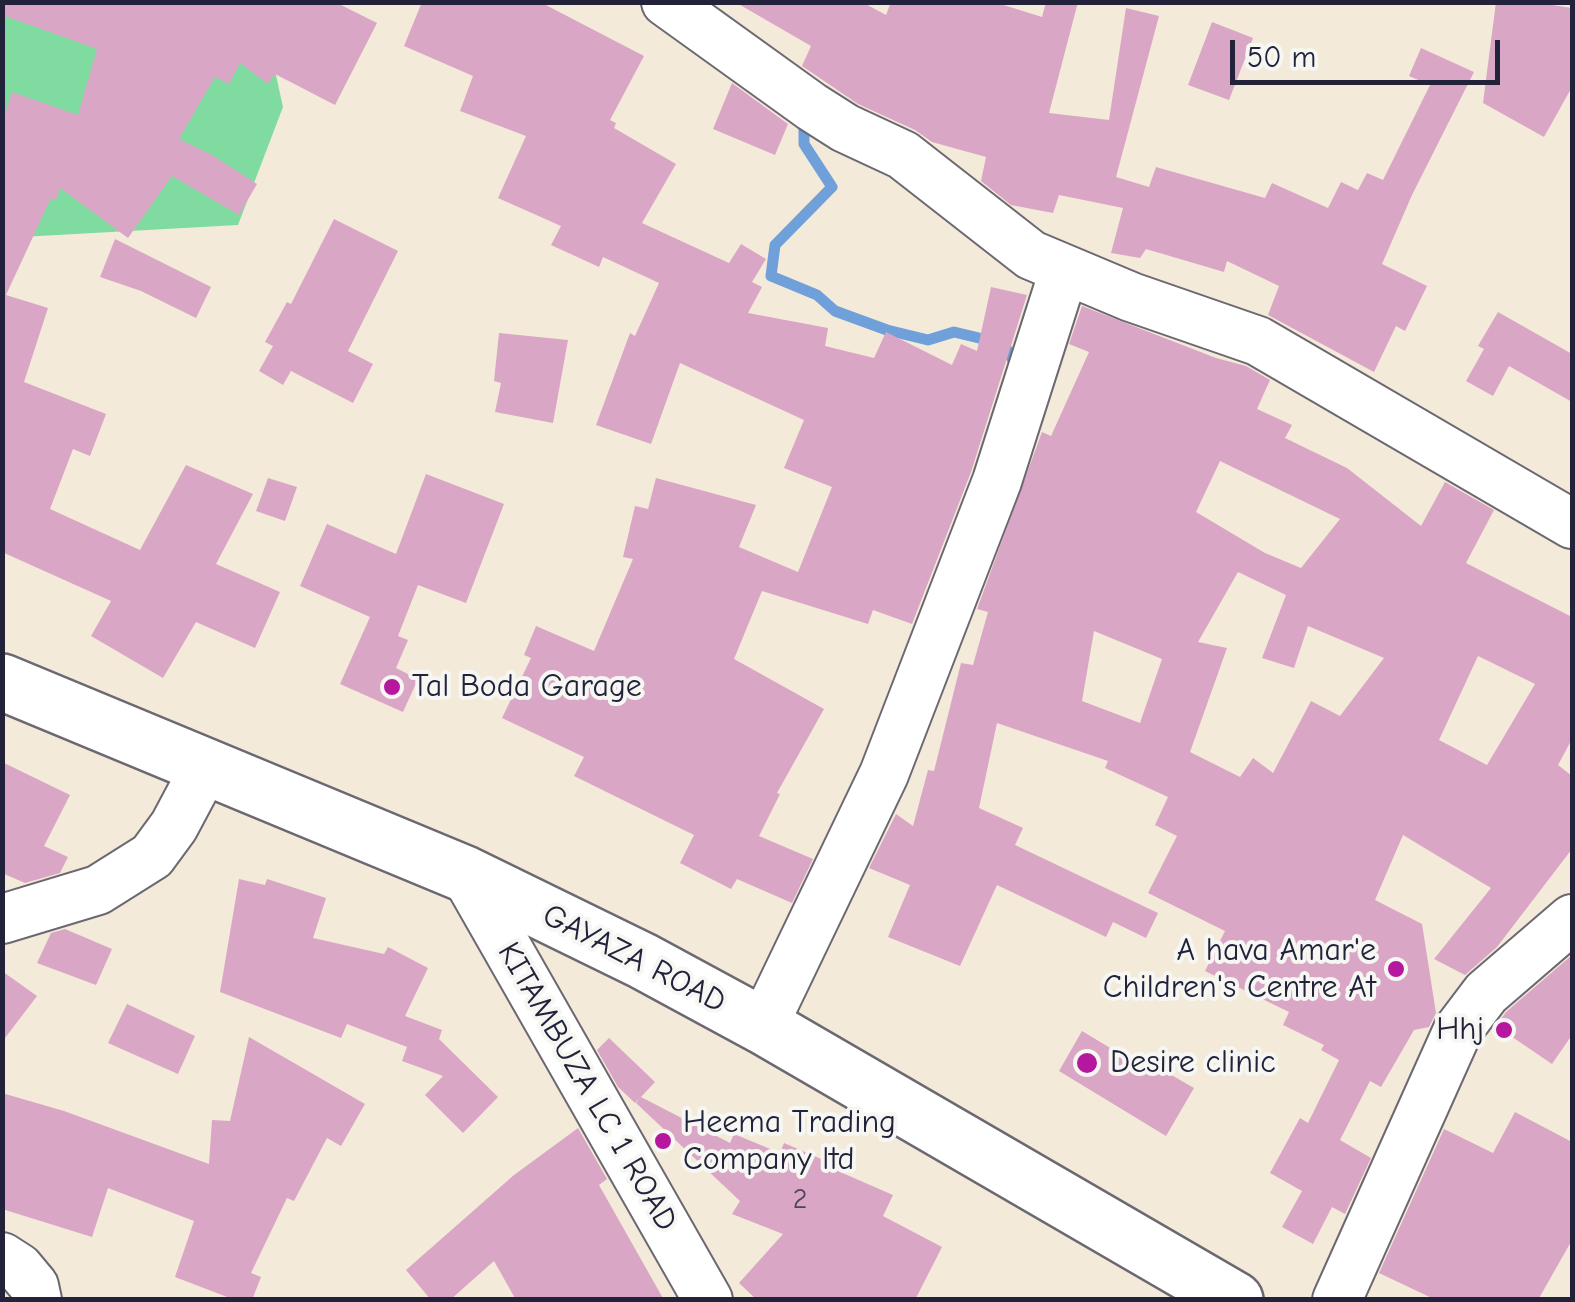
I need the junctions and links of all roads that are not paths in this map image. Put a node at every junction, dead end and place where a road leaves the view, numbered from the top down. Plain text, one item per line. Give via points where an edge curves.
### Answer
1 (666, 2) edge
2 (1064, 271) junction
3 (1572, 524) edge
4 (2, 682) edge
5 (207, 764) junction
6 (465, 874) junction
7 (2, 919) edge
8 (1572, 919) edge
9 (763, 1026) junction
10 (2, 1257) edge
11 (38, 1300) edge
12 (708, 1300) edge
13 (1235, 1300) edge
14 (1337, 1300) edge

1 - 2 street via 812,107 903,154 1011,241
2 - 3 street via 1258,341
2 - 9 street via 996,481 884,774
4 - 5 main road, GAYAZA ROAD
5 - 6 main road, GAYAZA ROAD
5 - 7 street via 152,856 98,890
6 - 9 main road, GAYAZA ROAD
6 - 12 street, KITAMBUZA LC 1 ROAD
8 - 14 street via 1486,993 1458,1030
9 - 13 main road, GAYAZA ROAD
10 - 11 street via 19,1268

